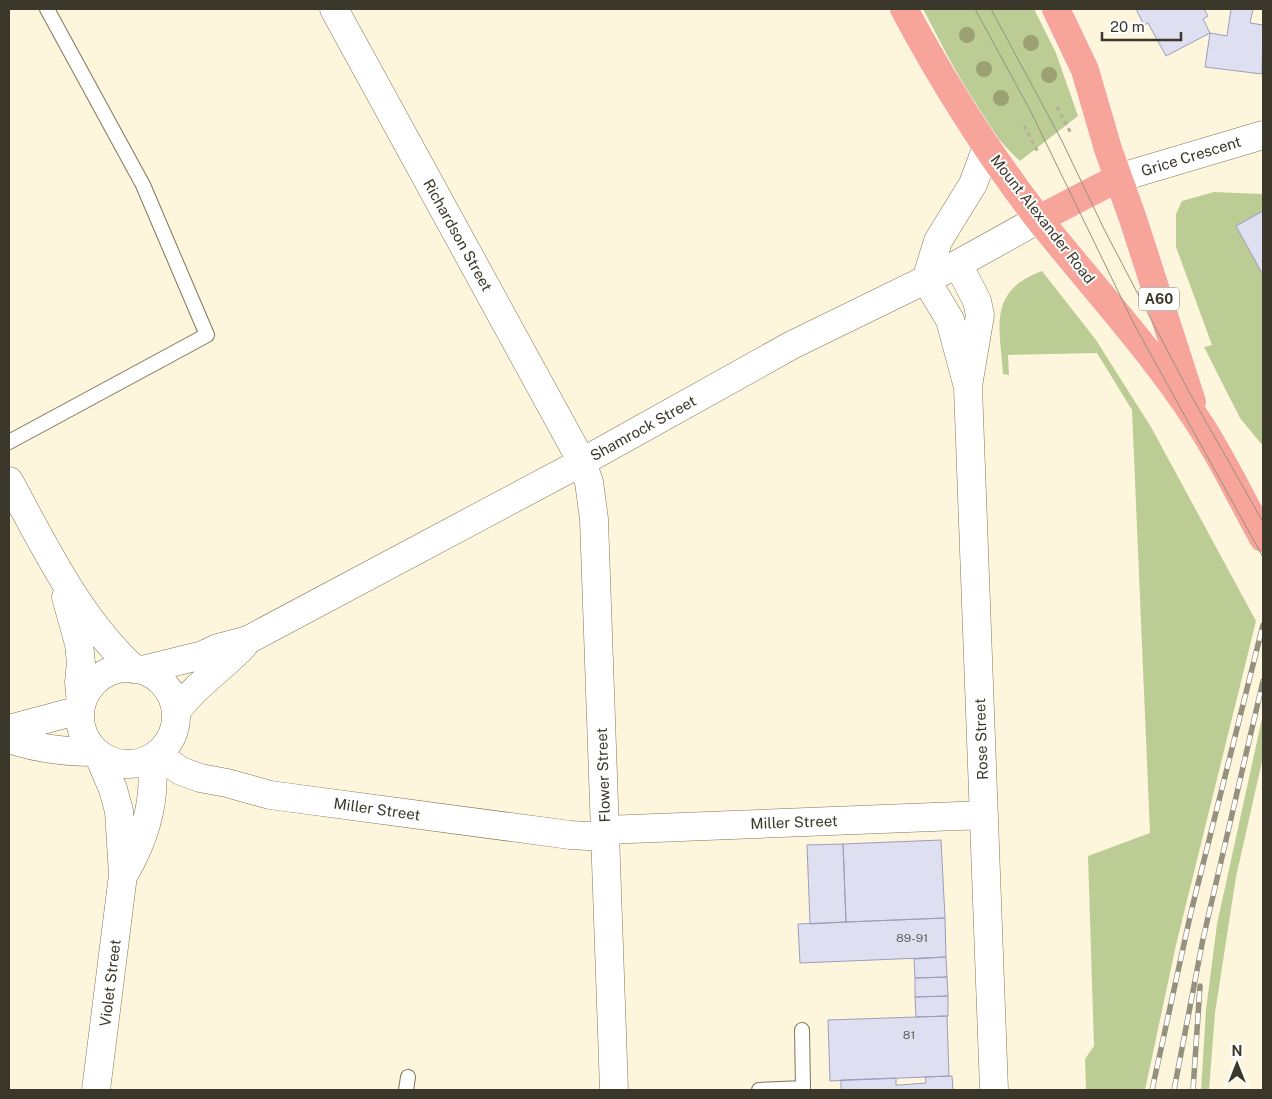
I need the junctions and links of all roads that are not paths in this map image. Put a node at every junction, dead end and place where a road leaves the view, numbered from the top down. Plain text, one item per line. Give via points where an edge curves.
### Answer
1 (47, 9) edge
2 (334, 9) edge
3 (904, 9) edge
4 (1056, 9) edge
5 (1263, 135) edge
6 (986, 148) junction
7 (1118, 178) junction
8 (1039, 219) junction
9 (958, 264) junction
10 (926, 280) junction
11 (968, 387) junction
12 (1197, 420) junction
13 (9, 442) edge
14 (582, 462) junction
15 (9, 481) edge
16 (1263, 538) edge
17 (61, 576) junction
18 (248, 640) junction
19 (138, 669) junction
20 (80, 708) junction
21 (176, 712) junction
22 (9, 729) edge
23 (9, 739) edge
24 (97, 753) junction
25 (154, 757) junction
26 (984, 815) junction
27 (605, 833) junction
28 (123, 875) junction
29 (802, 1030) dead end
30 (803, 1089) edge
31 (96, 1090) edge
32 (614, 1090) edge
33 (759, 1090) edge
34 (994, 1090) edge

1 - 13 lane via 143,185 207,335
2 - 14 street, Richardson Street
3 - 6 main road, Mount Alexander Road / A60
4 - 7 main road, Mount Alexander Road / A60 via 1085,70
5 - 7 street, Grice Crescent
6 - 8 main road, Mount Alexander Road / A60
6 - 10 street via 974,184 938,241
7 - 8 main road
7 - 12 main road, Mount Alexander Road / A60
8 - 9 street, Shamrock Street
8 - 12 main road, Mount Alexander Road / A60 via 1091,280
9 - 10 street, Shamrock Street
9 - 11 street, Rose Street via 980,315
10 - 11 street, Rose Street via 950,320
10 - 14 street, Shamrock Street via 792,345
11 - 26 street, Rose Street
12 - 16 main road, Mount Alexander Road / A60
14 - 18 street, Shamrock Street
14 - 27 street, Flower Street via 589,482 594,519
15 - 17 street
17 - 19 street via 109,643
17 - 20 street via 79,644
18 - 19 street, Shamrock Street via 203,655
18 - 21 street, Shamrock Street via 188,694
19 - 20 street via 118,669 103,675 91,685
19 - 21 street via 159,679
20 - 22 street
20 - 24 street via 83,733
21 - 25 street via 173,733 167,745
23 - 24 street via 66,752
24 - 25 street via 124,764 141,763
24 - 28 street, Violet Street via 119,811
25 - 27 street, Miller Street via 200,778 270,795 570,835
25 - 28 street, Violet Street via 152,796 140,846
26 - 27 street, Miller Street
26 - 34 street, Rose Street
27 - 32 street, Flower Street
28 - 31 street, Violet Street
29 - 30 lane
30 - 33 lane

